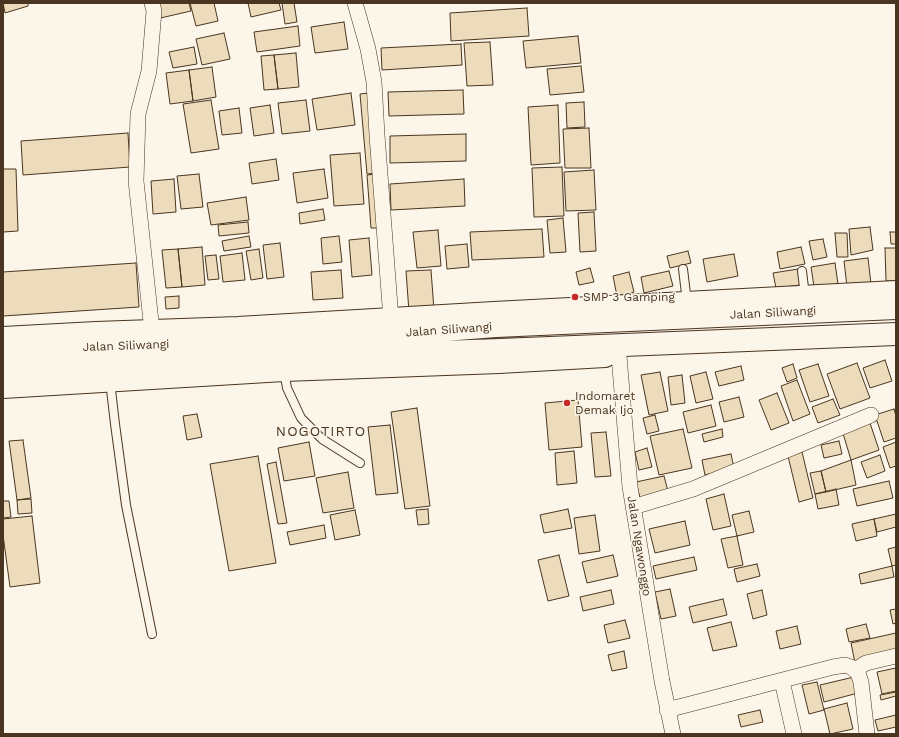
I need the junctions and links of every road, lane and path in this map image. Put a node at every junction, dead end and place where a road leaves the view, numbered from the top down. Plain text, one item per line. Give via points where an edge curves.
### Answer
1 (152, 3) edge
2 (355, 3) edge
3 (683, 269) dead end
4 (802, 271) dead end
5 (896, 292) edge
6 (805, 297) junction
7 (687, 303) junction
8 (896, 308) edge
9 (391, 319) junction
10 (495, 319) junction
11 (152, 331) junction
12 (3, 338) edge
13 (896, 340) edge
14 (320, 346) junction
15 (264, 349) junction
16 (3, 352) edge
17 (500, 356) junction
18 (619, 356) junction
19 (284, 370) junction
20 (3, 373) edge
21 (109, 373) junction
22 (3, 387) edge
23 (871, 415) dead end
24 (360, 463) dead end
25 (633, 507) junction
26 (152, 634) dead end
27 (896, 656) edge
28 (855, 670) junction
29 (782, 681) junction
30 (668, 710) junction
31 (673, 734) edge
32 (794, 734) edge
33 (867, 734) edge

1 - 11 street via 154,11 149,71 138,114 136,181
2 - 9 street via 374,82
3 - 7 lane
4 - 6 lane
5 - 6 main road
6 - 7 main road
7 - 10 main road
8 - 10 main road, Jalan Siliwangi
9 - 10 main road
9 - 11 main road
10 - 14 main road, Jalan Siliwangi
11 - 12 main road
13 - 17 main road, Jalan Siliwangi
13 - 18 main road
14 - 15 main road, Jalan Siliwangi
14 - 17 main road, Jalan Siliwangi
15 - 16 main road, Jalan Siliwangi
15 - 21 main road, Jalan Siliwangi
17 - 18 main road
17 - 19 main road
18 - 25 street, Jalan Ngawonggo
19 - 21 main road
19 - 24 lane via 287,388 301,418 322,439
20 - 21 main road, Jalan Siliwangi
21 - 22 main road
21 - 26 lane via 126,505
23 - 25 street via 693,489
25 - 30 street, Jalan Ngawonggo
27 - 28 street via 866,663
28 - 29 street via 845,665
28 - 33 street via 861,682
29 - 30 street
29 - 32 street
30 - 31 street, Jalan Ngawonggo

